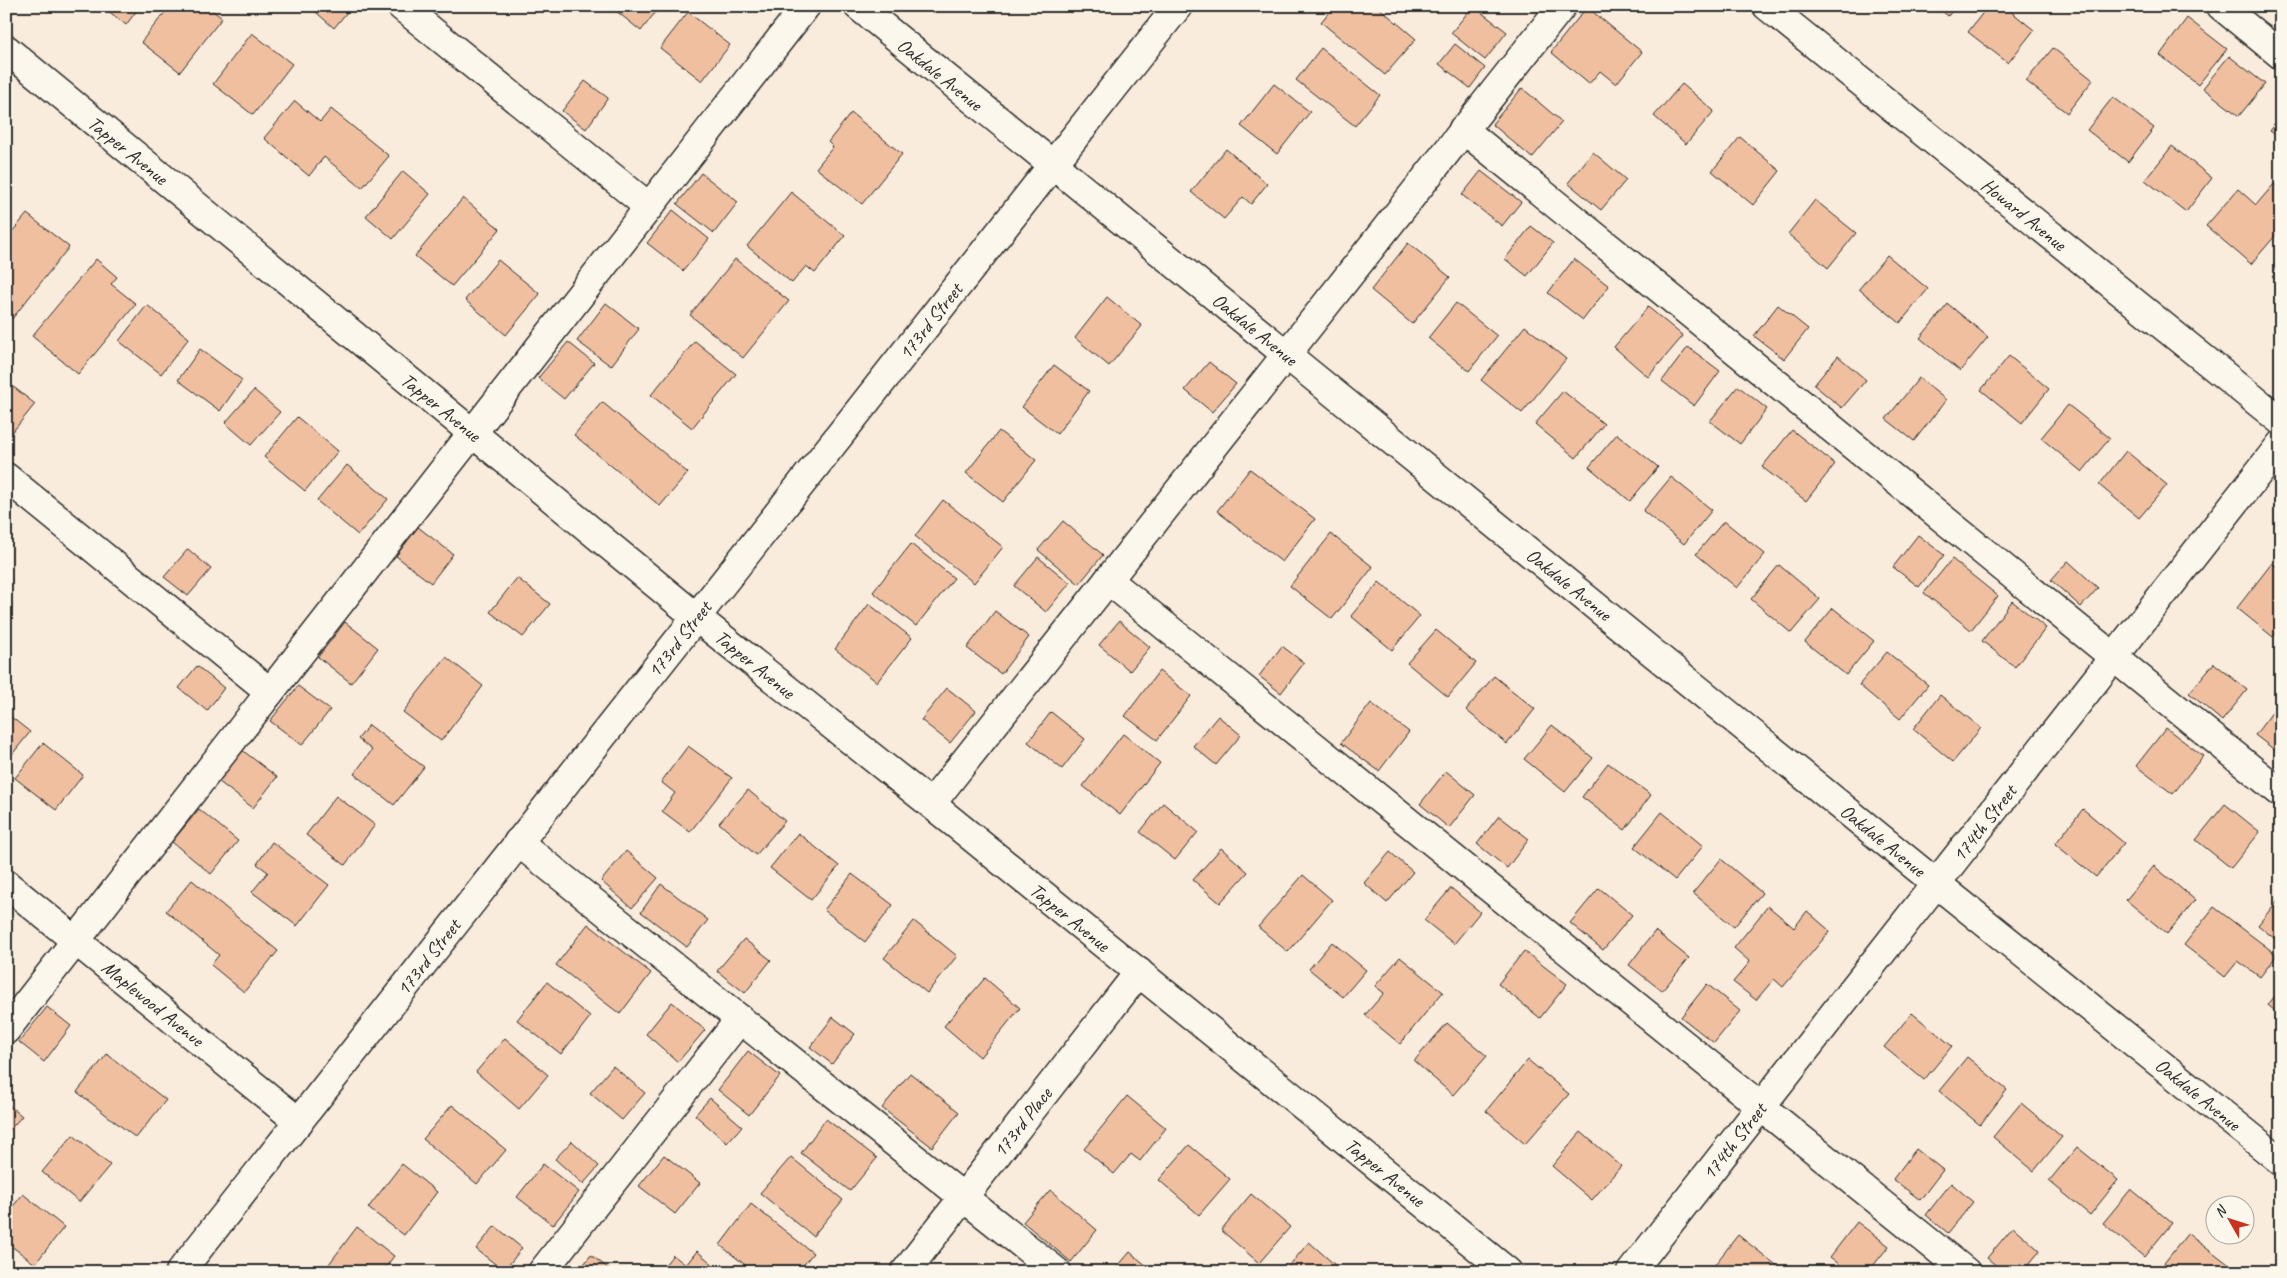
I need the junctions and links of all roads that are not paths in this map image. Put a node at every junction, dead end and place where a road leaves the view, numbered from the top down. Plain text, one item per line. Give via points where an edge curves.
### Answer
1 (400, 6) edge
2 (806, 6) edge
3 (858, 6) edge
4 (1178, 6) edge
5 (1562, 6) edge
6 (1767, 6) edge
7 (2221, 6) edge
8 (6, 49) edge
9 (2281, 55) edge
10 (1463, 129) junction
11 (1052, 165) junction
12 (649, 207) junction
13 (1286, 354) junction
14 (2281, 421) edge
15 (472, 432) junction
16 (2281, 444) edge
17 (6, 477) edge
18 (1108, 580) junction
19 (696, 617) junction
20 (2113, 658) junction
21 (270, 692) junction
22 (2281, 793) edge
23 (931, 804) junction
24 (518, 842) junction
25 (6, 884) edge
26 (1937, 884) junction
27 (77, 941) junction
28 (1139, 972) junction
29 (740, 1019) junction
30 (6, 1030) edge
31 (1761, 1107) junction
32 (299, 1122) junction
33 (2281, 1161) edge
34 (964, 1197) junction
35 (180, 1272) edge
36 (542, 1272) edge
37 (905, 1272) edge
38 (1057, 1272) edge
39 (1508, 1272) edge
40 (1631, 1272) edge
41 (1966, 1272) edge

1 - 12 street
2 - 12 street
3 - 11 street, Oakdale Avenue
4 - 11 street, 173rd Street
5 - 10 street
6 - 14 street, Howard Avenue
7 - 9 street
8 - 15 street, Tapper Avenue
10 - 13 street
10 - 20 street
11 - 13 street, Oakdale Avenue
11 - 19 street, 173rd Street
12 - 15 street
13 - 18 street
13 - 26 street, Oakdale Avenue
15 - 19 street, Tapper Avenue
15 - 21 street
16 - 20 street, 174th Street
17 - 21 street
18 - 23 street
18 - 31 street
19 - 23 street, Tapper Avenue
19 - 24 street, 173rd Street
20 - 22 street
20 - 26 street, 174th Street
21 - 27 street
23 - 28 street, Tapper Avenue
24 - 29 street
24 - 32 street, 173rd Street
25 - 27 street, Maplewood Avenue
26 - 31 street, 174th Street
26 - 33 street, Oakdale Avenue
27 - 30 street
27 - 32 street, Maplewood Avenue
28 - 34 street, 173rd Place
28 - 39 street, Tapper Avenue
29 - 34 street
29 - 36 street
31 - 40 street, 174th Street
31 - 41 street
32 - 35 street, 173rd Street
34 - 37 street, 173rd Place
34 - 38 street

